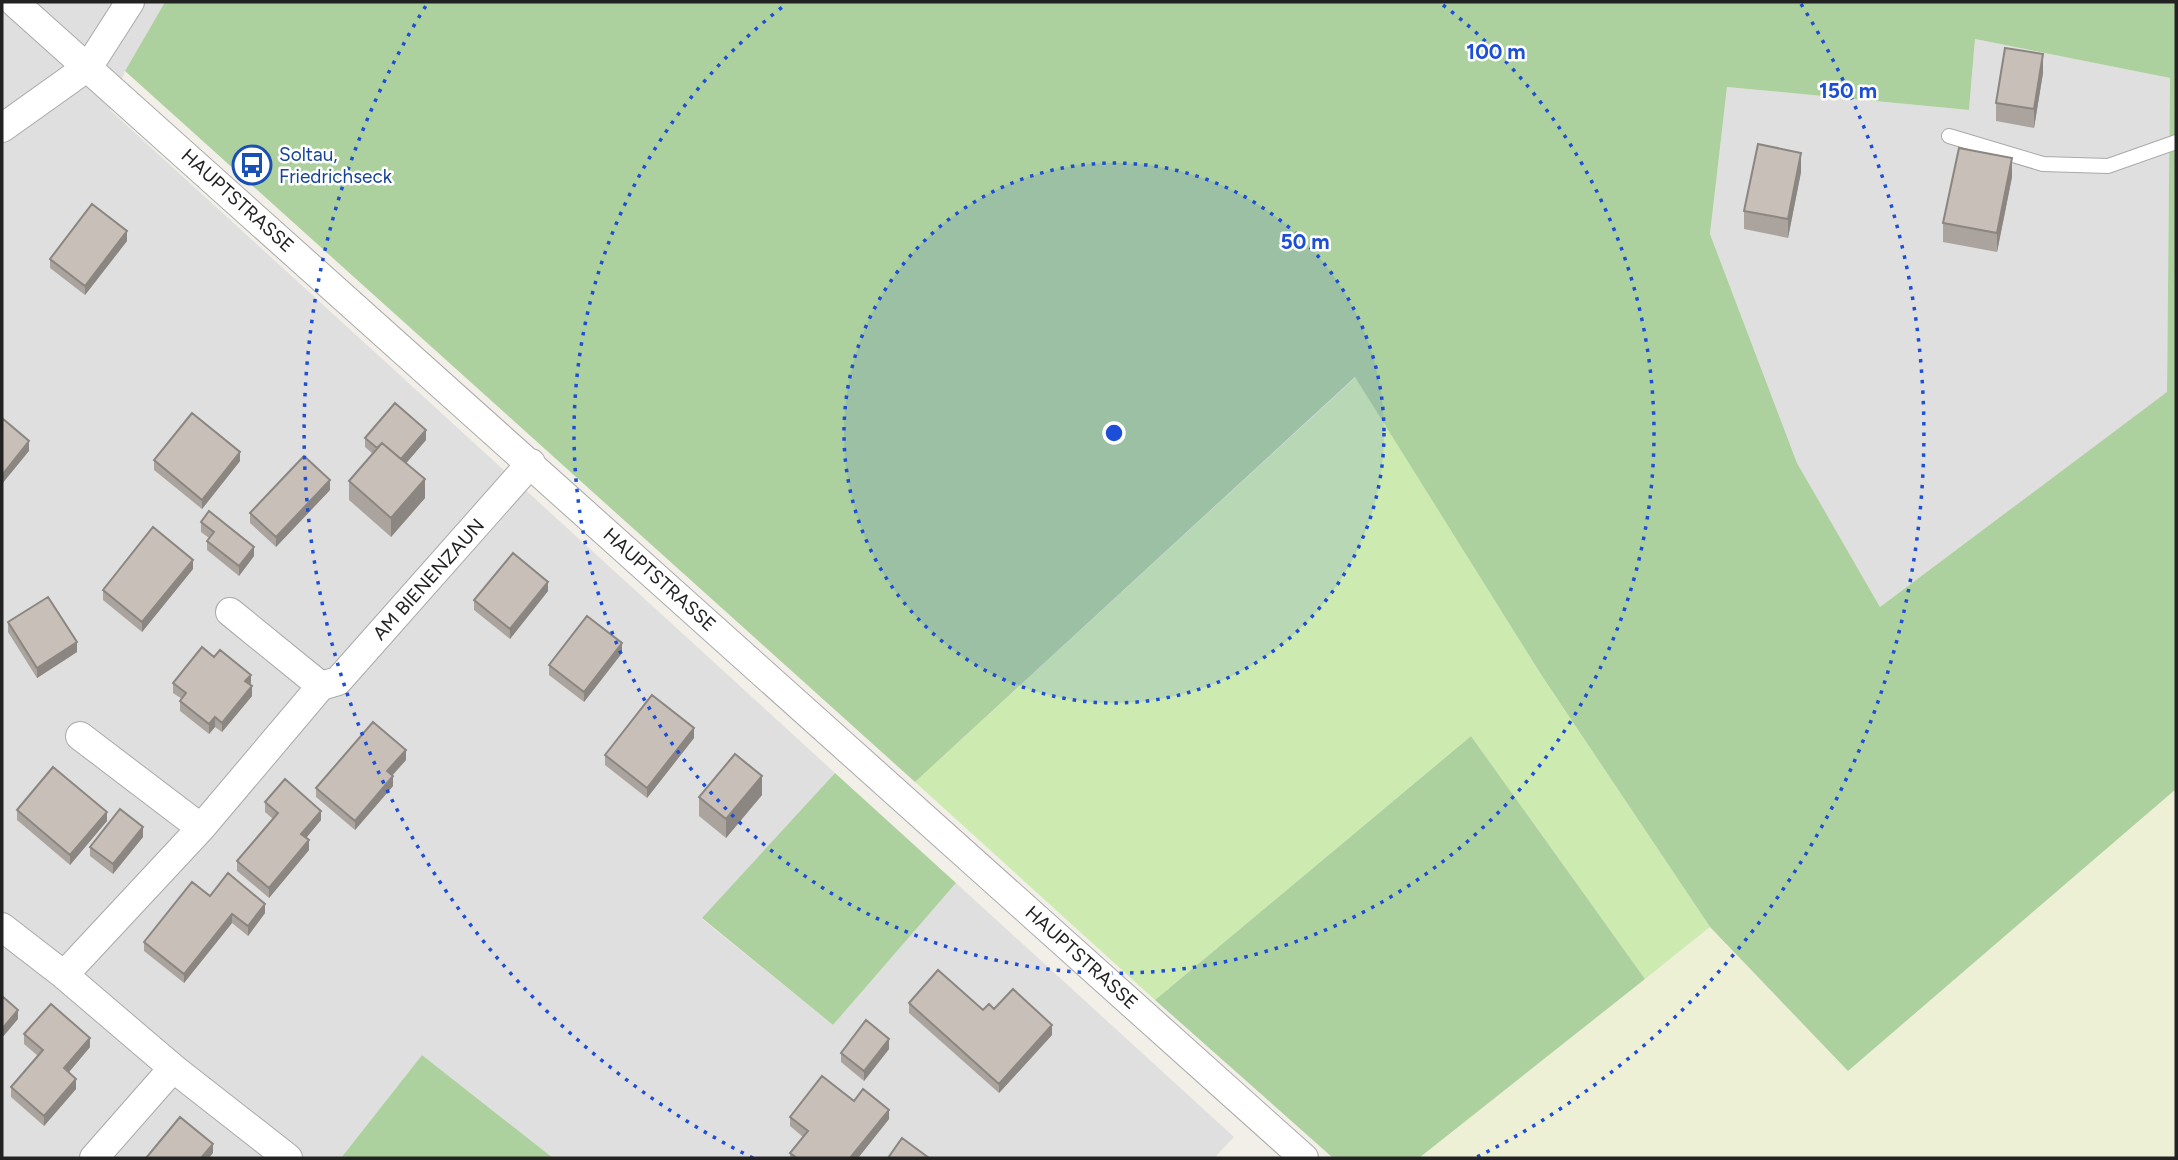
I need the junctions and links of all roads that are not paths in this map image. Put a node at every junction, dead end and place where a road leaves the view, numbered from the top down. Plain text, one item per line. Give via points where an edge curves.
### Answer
1 (14, 2) edge
2 (130, 2) edge
3 (89, 66) junction
4 (2, 128) edge
5 (1949, 136) dead end
6 (2176, 142) edge
7 (531, 463) junction
8 (230, 612) dead end
9 (321, 686) junction
10 (80, 736) dead end
11 (201, 828) junction
12 (2, 927) edge
13 (64, 975) junction
14 (173, 1068) junction
15 (94, 1158) edge
16 (288, 1158) edge
17 (1304, 1158) edge

1 - 3 street, HAUPTSTRASSE
2 - 3 street
3 - 4 street
3 - 7 street, HAUPTSTRASSE
5 - 6 lane via 2043,164 2108,166
7 - 9 street, AM BIENENZAUN via 338,681
7 - 17 street, HAUPTSTRASSE
8 - 9 street
9 - 11 street, AM BIENENZAUN
10 - 11 street
11 - 13 street, AM BIENENZAUN
12 - 13 street
13 - 14 street
14 - 15 street
14 - 16 street

